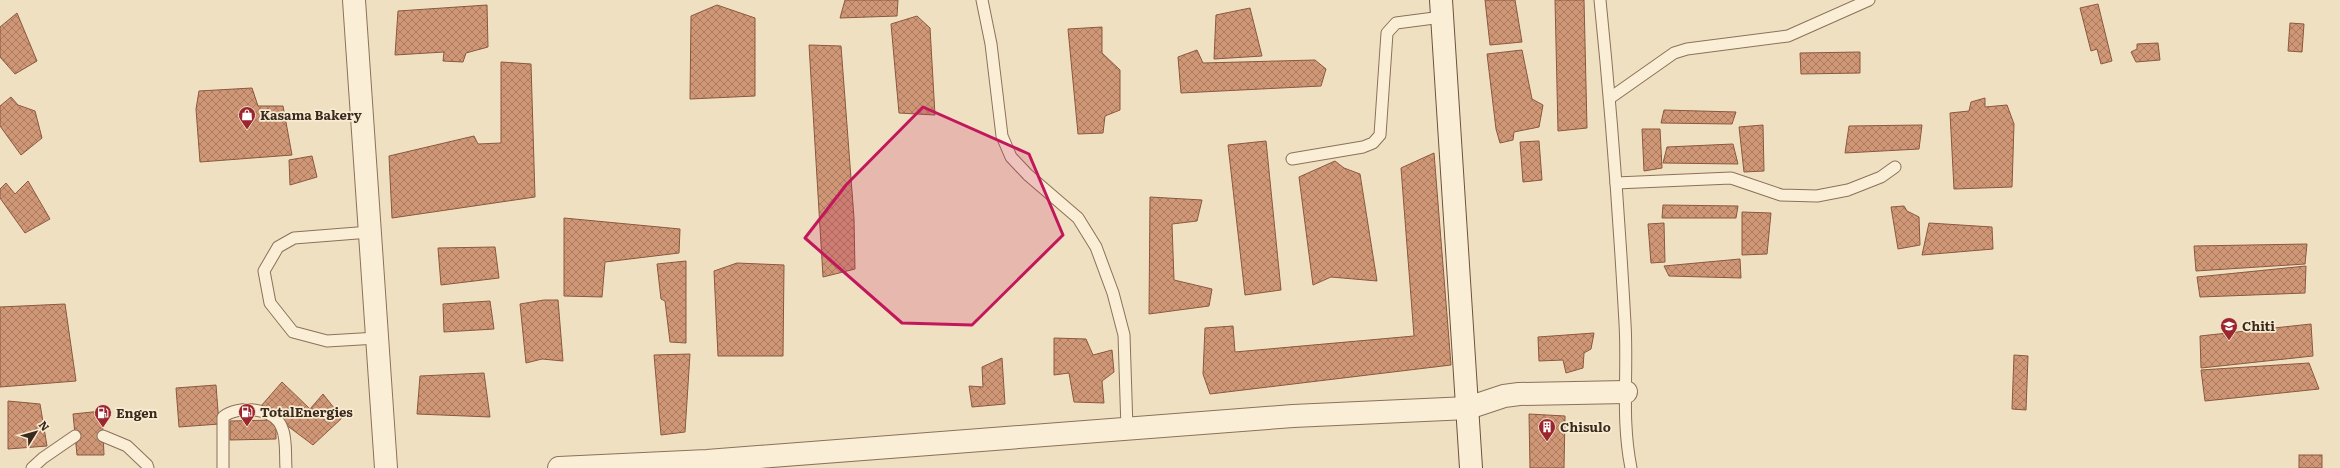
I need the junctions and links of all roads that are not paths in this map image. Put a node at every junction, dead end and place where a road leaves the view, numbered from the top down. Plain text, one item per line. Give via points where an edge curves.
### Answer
1 (354, 0) edge
2 (982, 0) edge
3 (1600, 0) edge
4 (1869, 0) edge
5 (1441, 8) edge
6 (1610, 98) junction
7 (1292, 159) dead end
8 (1895, 168) dead end
9 (1616, 183) junction
10 (370, 232) junction
11 (377, 338) junction
12 (1626, 392) junction
13 (1468, 408) junction
14 (1127, 429) junction
15 (75, 436) dead end
16 (103, 436) dead end
17 (707, 464) edge
18 (32, 468) edge
19 (148, 468) edge
20 (223, 468) edge
21 (286, 468) edge
22 (386, 468) edge
23 (559, 468) edge
24 (1471, 468) edge
25 (1631, 468) edge

1 - 10 street
2 - 14 lane via 991,44 1002,136 1011,157 1078,218 1096,247 1113,293 1124,335
3 - 6 lane
4 - 6 lane via 1788,36 1687,49 1674,53
5 - 7 lane via 1396,23 1387,33 1380,135 1373,143
5 - 13 street
6 - 9 lane
8 - 9 lane via 1881,177 1848,190 1817,196 1781,195 1731,178
9 - 12 lane via 1626,326
10 - 11 street
10 - 11 lane via 294,238 278,247 264,271 270,303 293,332 327,341
11 - 22 street
12 - 13 street via 1511,395
12 - 25 lane via 1625,435
13 - 14 street via 1293,416
13 - 24 street
14 - 17 street
15 - 18 lane
16 - 19 lane via 127,446
17 - 23 street
20 - 21 lane via 223,417 230,412 252,409 278,420 283,429

